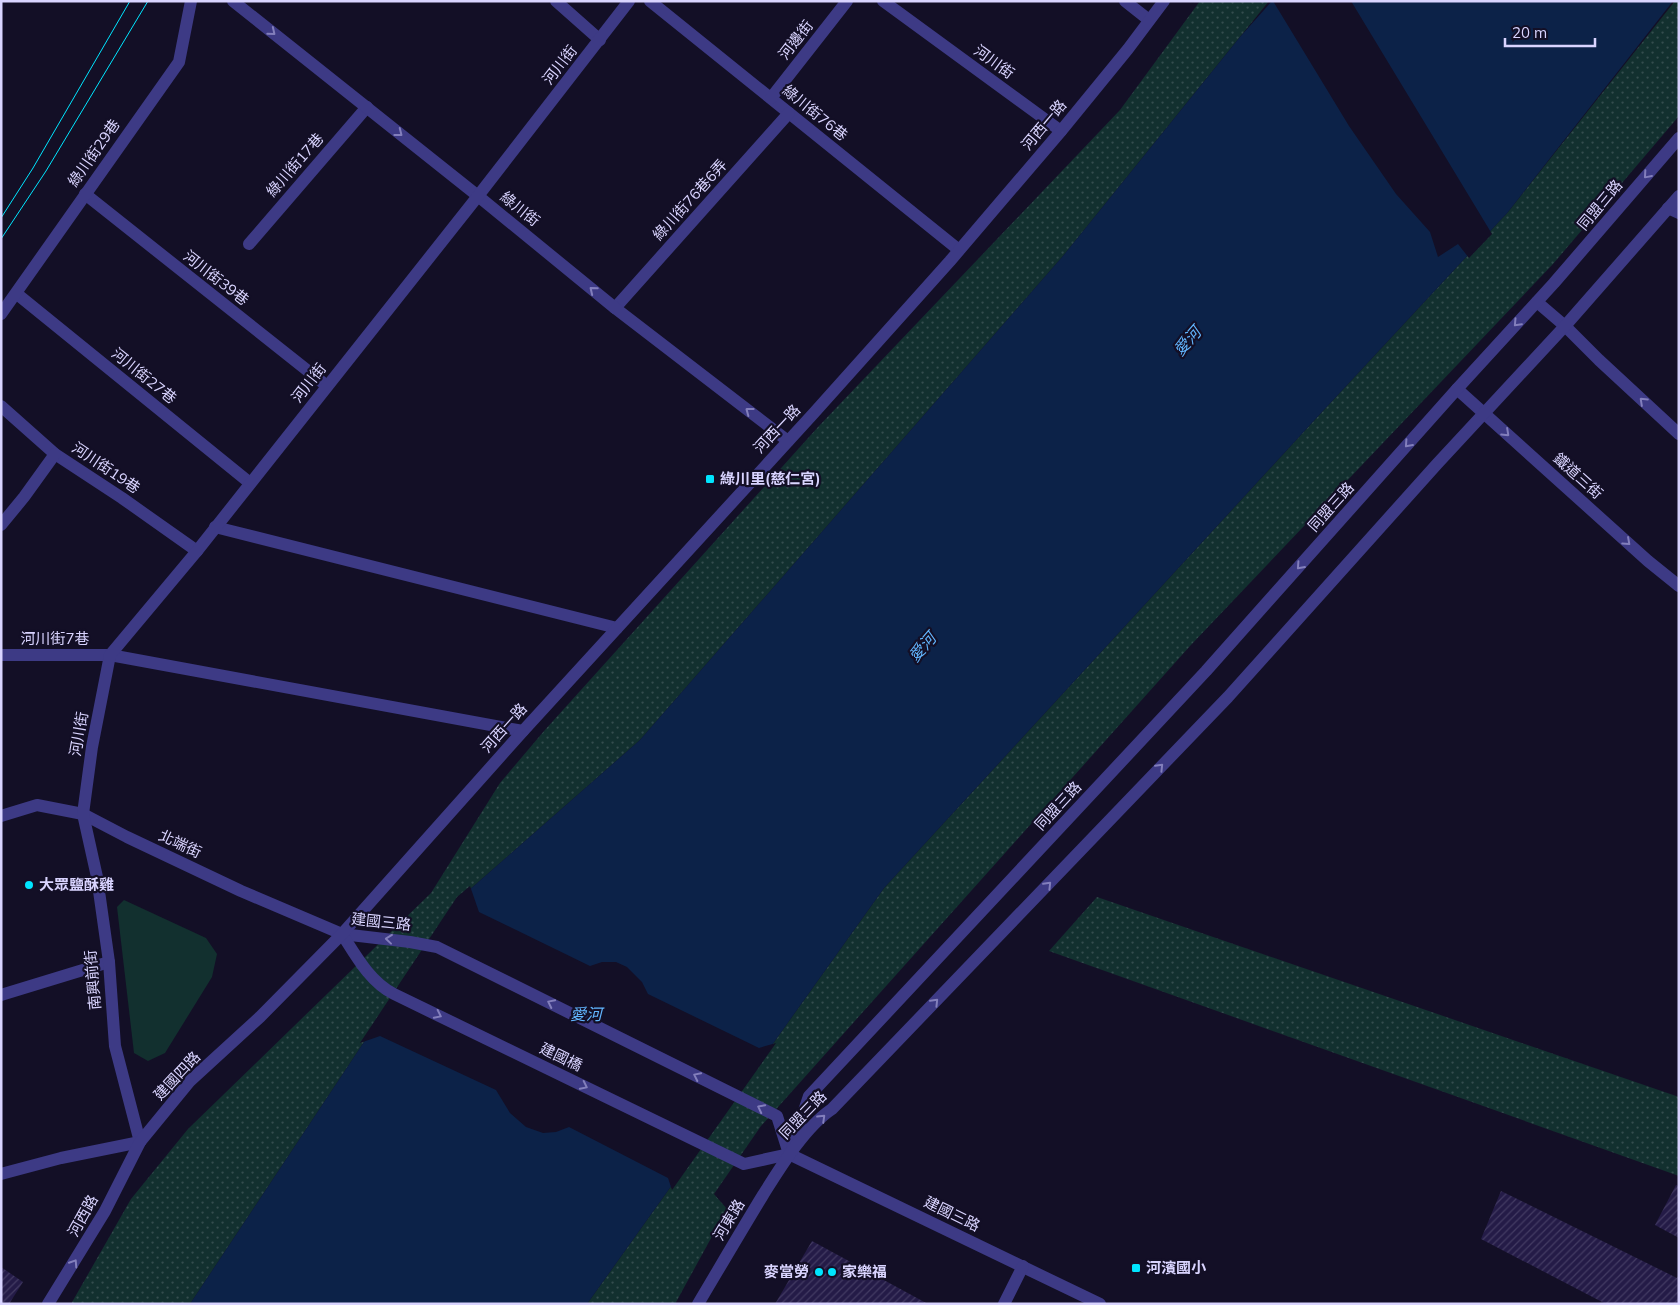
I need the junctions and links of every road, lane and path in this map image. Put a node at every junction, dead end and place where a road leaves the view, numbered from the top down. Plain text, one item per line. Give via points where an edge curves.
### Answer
1 (191, 1) edge
2 (233, 1) edge
3 (556, 1) edge
4 (629, 1) edge
5 (650, 1) edge
6 (847, 1) edge
7 (883, 1) edge
8 (1125, 1) edge
9 (1164, 1) edge
10 (1149, 20) junction
11 (600, 40) junction
12 (771, 98) junction
13 (367, 107) junction
14 (789, 113) junction
15 (1061, 131) junction
16 (1679, 138) edge
17 (85, 194) junction
18 (478, 196) junction
19 (1679, 196) edge
20 (1673, 210) edge
21 (249, 244) dead end
22 (959, 250) junction
23 (17, 294) junction
24 (1537, 302) junction
25 (615, 308) junction
26 (1, 314) edge
27 (1565, 326) junction
28 (327, 386) junction
29 (1457, 389) junction
30 (1, 406) edge
31 (1484, 412) junction
32 (1679, 434) edge
33 (788, 441) junction
34 (55, 454) junction
35 (250, 484) junction
36 (1, 525) edge
37 (215, 527) junction
38 (196, 551) junction
39 (1679, 586) edge
40 (617, 628) junction
41 (110, 655) junction
42 (1, 656) edge
43 (523, 731) junction
44 (82, 814) junction
45 (1, 816) edge
46 (342, 934) junction
47 (109, 962) junction
48 (394, 994) joint
49 (1, 995) edge
50 (140, 1142) junction
51 (789, 1154) junction
52 (1, 1174) edge
53 (1023, 1266) junction
54 (48, 1304) edge
55 (698, 1304) edge
56 (1004, 1304) edge
57 (1100, 1304) edge

1 - 17 street, 綠川街29巷 via 179,62
2 -> 13 street, 綠川街
3 - 11 street
4 - 11 street, 河川街
5 - 12 street, 綠川街76巷
6 - 12 street, 河邊街
7 - 15 street, 河川街
8 - 10 street
9 - 10 street, 河西一路
10 - 15 street, 河西一路
11 - 18 street, 河川街
12 - 14 street, 綠川街76巷
13 -> 18 street, 綠川街
13 - 21 street, 綠川街17巷
14 - 22 street, 綠川街76巷
14 - 25 street, 綠川街76巷6弄
15 - 22 street, 河西一路
16 -> 24 street, 同盟三路
17 - 23 street, 綠川街29巷
17 - 28 street, 河川街39巷
25 -> 18 street, 綠川街
18 - 28 street, 河川街
19 - 20 street, 同盟三路
20 - 27 street, 同盟三路
22 - 33 street, 河西一路
23 - 26 street, 綠川街29巷
23 - 35 street, 河川街27巷
24 - 27 street
24 -> 29 street, 同盟三路
33 -> 25 street, 綠川街
27 - 31 street, 同盟三路
32 -> 27 street
28 - 35 street, 河川街
29 - 31 street, 鐵道三街
29 -> 51 street, 同盟三路 via 1206,671 809,1096
30 - 34 street, 河川街19巷
31 -> 39 street, 鐵道三街
51 -> 31 street, 同盟三路 via 1228,697
33 - 40 street, 河西一路
34 - 36 street
34 - 38 street, 河川街19巷
35 - 37 street, 河川街
37 - 38 street, 河川街
37 - 40 street
38 - 41 street, 河川街
40 - 43 street, 河西一路
41 - 42 street, 河川街7巷
41 - 43 street, 河川街7巷
41 - 44 street, 河川街
43 - 46 street, 河西一路
44 - 45 street, 北端街 via 37,805
44 - 46 street, 北端街 via 241,891
44 - 47 street, 南興前街 via 97,877
46 - 48 street, 建國三路 via 362,965 384,989
46 - 50 street, 建國四路 via 260,1017 190,1081
51 -> 46 street, 建國三路 via 777,1116 437,947
47 - 49 street
47 - 50 street, 南興前街 via 115,1046
48 -> 51 street, 建國橋 via 744,1164
50 - 52 street
54 -> 50 street, 河西路 via 105,1211
51 - 53 street, 建國三路
51 - 55 street, 河東路
53 - 56 street
53 - 57 street, 建國三路

